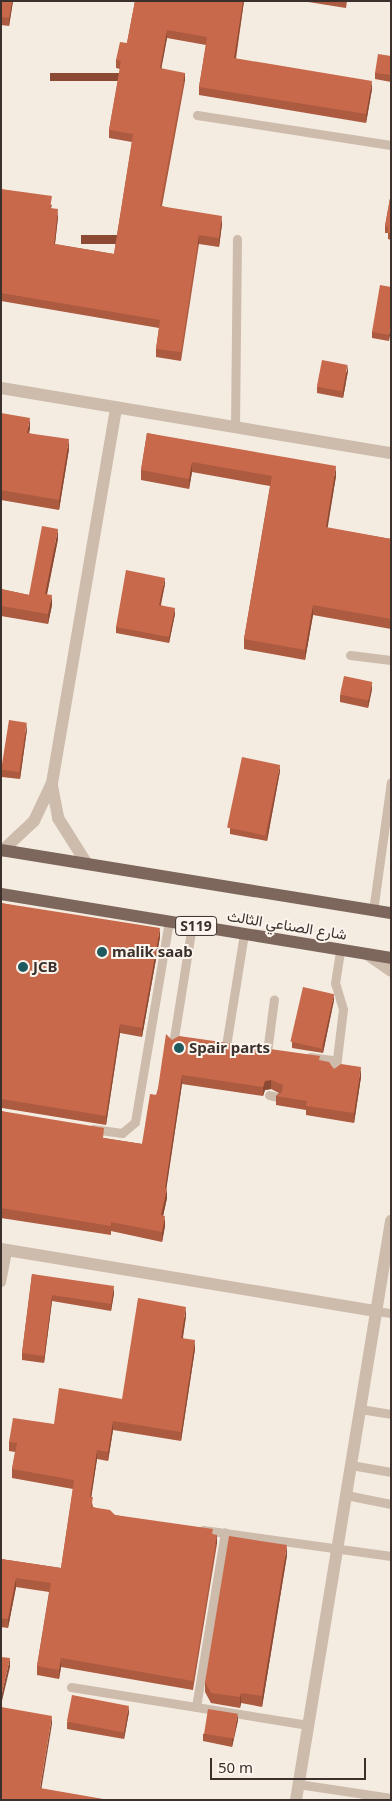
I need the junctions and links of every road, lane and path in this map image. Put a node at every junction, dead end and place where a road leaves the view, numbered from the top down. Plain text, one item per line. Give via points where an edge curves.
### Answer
1 (197, 115) dead end
2 (391, 145) edge
3 (237, 239) dead end
4 (1, 388) edge
5 (116, 407) junction
6 (235, 427) junction
7 (391, 452) edge
8 (350, 655) dead end
9 (391, 660) edge
10 (391, 782) edge
11 (52, 783) junction
12 (2, 851) edge
13 (87, 864) junction
14 (1, 894) edge
15 (374, 911) junction
16 (391, 913) edge
17 (169, 922) junction
18 (192, 925) junction
19 (244, 934) junction
20 (340, 950) junction
21 (367, 954) junction
22 (391, 958) edge
23 (391, 971) edge
24 (274, 999) dead end
25 (176, 1041) edge
26 (226, 1046) edge
27 (267, 1052) edge
28 (302, 1056) edge
29 (337, 1061) junction
30 (335, 1072) edge
31 (78, 1126) edge
32 (391, 1221) edge
33 (4, 1249) edge
34 (388, 1258) edge
35 (1, 1282) edge
36 (376, 1311) junction
37 (391, 1313) edge
38 (360, 1409) junction
39 (391, 1414) edge
40 (351, 1465) junction
41 (391, 1472) edge
42 (346, 1495) junction
43 (391, 1504) edge
44 (195, 1528) edge
45 (225, 1532) junction
46 (337, 1547) junction
47 (391, 1556) edge
48 (71, 1687) dead end
49 (196, 1707) junction
50 (308, 1725) junction
51 (298, 1784) junction
52 (391, 1798) edge
53 (296, 1800) edge

1 - 2 lane
3 - 6 lane
4 - 5 street
5 - 6 street
5 - 11 street
6 - 7 street
8 - 9 lane
10 - 15 lane
11 - 12 street via 34,820
11 - 13 street via 58,818
12 - 13 main road, شارع الصناعي الثالث
13 - 15 main road, شارع الصناعي الثالث
14 - 17 main road, شارع الصناعي الثالث / S119
15 - 16 main road, شارع الصناعي الثالث
17 - 18 main road, شارع الصناعي الثالث / S119
17 - 31 lane via 135,1122 122,1133
18 - 19 main road, شارع الصناعي الثالث / S119
18 - 25 lane
19 - 20 main road, شارع الصناعي الثالث / S119
19 - 26 lane
20 - 21 main road, شارع الصناعي الثالث / S119
20 - 29 lane via 335,988 343,1009
21 - 22 main road, شارع الصناعي الثالث / S119
21 - 23 street
24 - 27 lane
28 - 29 lane
29 - 30 lane
32 - 34 street
33 - 35 lane
33 - 36 street
34 - 36 street
36 - 37 lane
36 - 38 street
38 - 39 lane
38 - 40 street
40 - 41 lane
40 - 42 street
42 - 43 lane
42 - 46 street
44 - 45 lane
45 - 46 lane
45 - 49 lane
46 - 47 lane
46 - 50 street
48 - 49 lane
49 - 50 lane
50 - 51 street
51 - 52 lane
51 - 53 street

